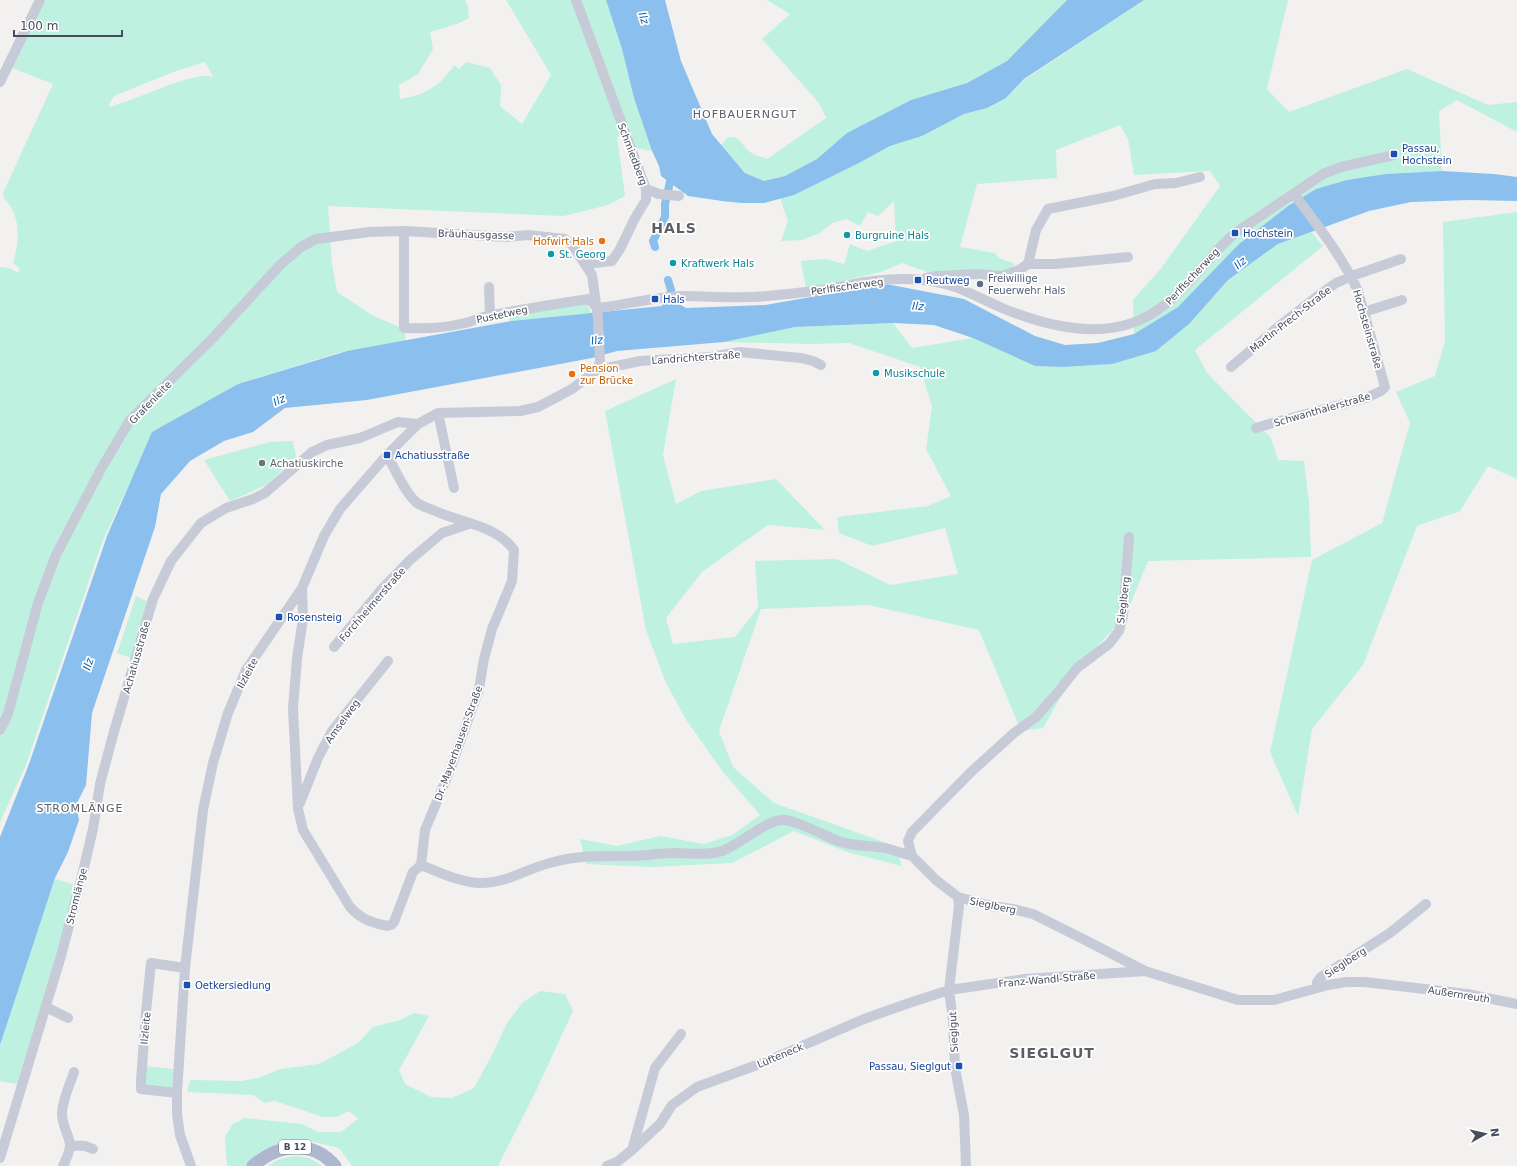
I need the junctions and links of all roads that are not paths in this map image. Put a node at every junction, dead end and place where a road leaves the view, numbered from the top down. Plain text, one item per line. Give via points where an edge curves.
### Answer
1 (40, 0) edge
2 (576, 0) edge
3 (2, 71) edge
4 (0, 82) edge
5 (1394, 155) dead end
6 (1200, 176) dead end
7 (646, 189) junction
8 (675, 196) dead end
9 (1296, 196) junction
10 (404, 231) junction
11 (1128, 258) dead end
12 (1400, 259) dead end
13 (586, 264) junction
14 (1028, 264) junction
15 (1352, 276) junction
16 (918, 280) junction
17 (489, 287) dead end
18 (1402, 300) dead end
19 (597, 308) junction
20 (1364, 312) junction
21 (490, 315) junction
22 (598, 365) junction
23 (821, 365) dead end
24 (1231, 367) dead end
25 (1385, 386) joint
26 (438, 414) junction
27 (418, 424) junction
28 (1256, 428) dead end
29 (387, 455) junction
30 (454, 488) dead end
31 (469, 524) junction
32 (1130, 537) dead end
33 (302, 588) junction
34 (334, 647) dead end
35 (388, 661) dead end
36 (0, 730) edge
37 (100, 784) joint
38 (298, 809) junction
39 (912, 856) junction
40 (421, 865) junction
41 (958, 897) junction
42 (1426, 904) dead end
43 (185, 968) junction
44 (1146, 971) junction
45 (1317, 988) junction
46 (949, 990) junction
47 (1517, 1004) edge
48 (46, 1007) junction
49 (68, 1018) dead end
50 (681, 1034) dead end
51 (74, 1072) dead end
52 (177, 1093) junction
53 (70, 1145) junction
54 (93, 1149) dead end
55 (632, 1150) junction
56 (0, 1158) edge
57 (63, 1166) edge
58 (191, 1166) edge
59 (253, 1166) edge
60 (335, 1166) edge
61 (607, 1166) edge
62 (966, 1166) edge

1 - 3 street
2 - 7 street, Schmiedberg
3 - 4 street
5 - 9 street, Perlfischerweg via 1341,167 1323,174
6 - 14 street via 1048,208 1036,230
7 - 8 street
7 - 13 street, Schmiedberg via 646,200 612,261
9 - 15 street, Hochsteinstraße
9 - 16 street, Perlfischerweg via 1261,215 1224,242 1160,309 1128,325 1088,329 1038,322 960,288
10 - 13 street, Bräuhausgasse via 506,237 528,235 565,239
10 - 21 street, Pustetweg via 404,328 426,329 447,326
10 - 36 street, Grafenleite via 369,232 316,240 302,247 280,265 211,340 130,420 56,555 38,603 8,714
11 - 14 street
12 - 15 street, Martin-Prech-Straße
13 - 19 street, Bräuhausgasse via 592,274
14 - 16 street via 1002,276 948,275
15 - 20 street, Hochsteinstraße
15 - 24 street, Martin-Prech-Straße via 1319,295
16 - 19 street, Perlfischerweg via 873,281 765,296 681,296
17 - 21 street
18 - 20 street
19 - 21 street, Pustetweg via 589,299
19 - 22 street, Bräuhausgasse
20 - 25 street, Hochsteinstraße
22 - 23 street, Landrichterstraße via 710,357 740,352 801,358 813,360
22 - 26 street, Landrichterstraße via 572,389 538,407 520,411
25 - 28 street, Schwanthalerstraße via 1382,391 1366,398
26 - 27 street, Landrichterstraße
26 - 30 street
27 - 29 street, Ilzleite
27 - 37 street, Achatiusstraße via 398,422 360,438 326,445 312,452 265,493 226,508 201,523 171,561 153,599
29 - 31 street, Dr.-Mayerhausen-Straße via 416,501
29 - 33 street, Ilzleite via 351,495 332,522
31 - 34 street, Forchheimerstraße via 442,533 410,560 381,590
31 - 40 street, Dr.-Mayerhausen-Straße via 492,530 514,550 512,581 492,630 479,689 425,830
32 - 39 street, Sieglberg via 1123,616 1119,631 1110,644 1077,668 1036,717 971,772 912,832 908,841
33 - 38 street via 303,619 293,709
33 - 43 street, Ilzleite via 246,670 228,713 213,763 203,810
35 - 38 street, Amselweg via 332,731 305,786
37 - 48 street, Stromlänge via 81,880
38 - 40 street via 303,830 346,901 357,915 367,921 387,926 394,922 413,872
39 - 40 street via 888,849 839,842 794,821 782,820 722,851 708,854 595,855 573,858 550,863 497,883 480,884 464,881
39 - 41 street, Sieglberg
41 - 44 street, Sieglberg via 1033,914
41 - 46 street, Sieglgut
42 - 45 street, Sieglberg via 1390,933 1321,977 1317,982
43 - 52 street, Ilzleite
43 - 52 street, Ilzleite via 151,964 141,1081 141,1089
44 - 45 street, Sieglberg via 1238,1000 1274,1000
44 - 46 street, Franz-Wandl-Straße via 1025,980
45 - 47 street, Außernreuth via 1346,982 1365,982 1467,994
46 - 55 street, Lüfteneck via 864,1019 765,1062 697,1087 672,1105 660,1124
46 - 62 street, Sieglgut via 955,1068 964,1115
48 - 49 street
48 - 56 street, Stromlänge
50 - 55 street via 655,1068
51 - 53 street via 62,1113 62,1122
52 - 58 street, Ilzleite via 180,1135
53 - 54 street
53 - 57 street
55 - 61 street, Lüfteneck via 617,1162
59 - 60 main road, B 12 via 276,1151 298,1147 316,1151

